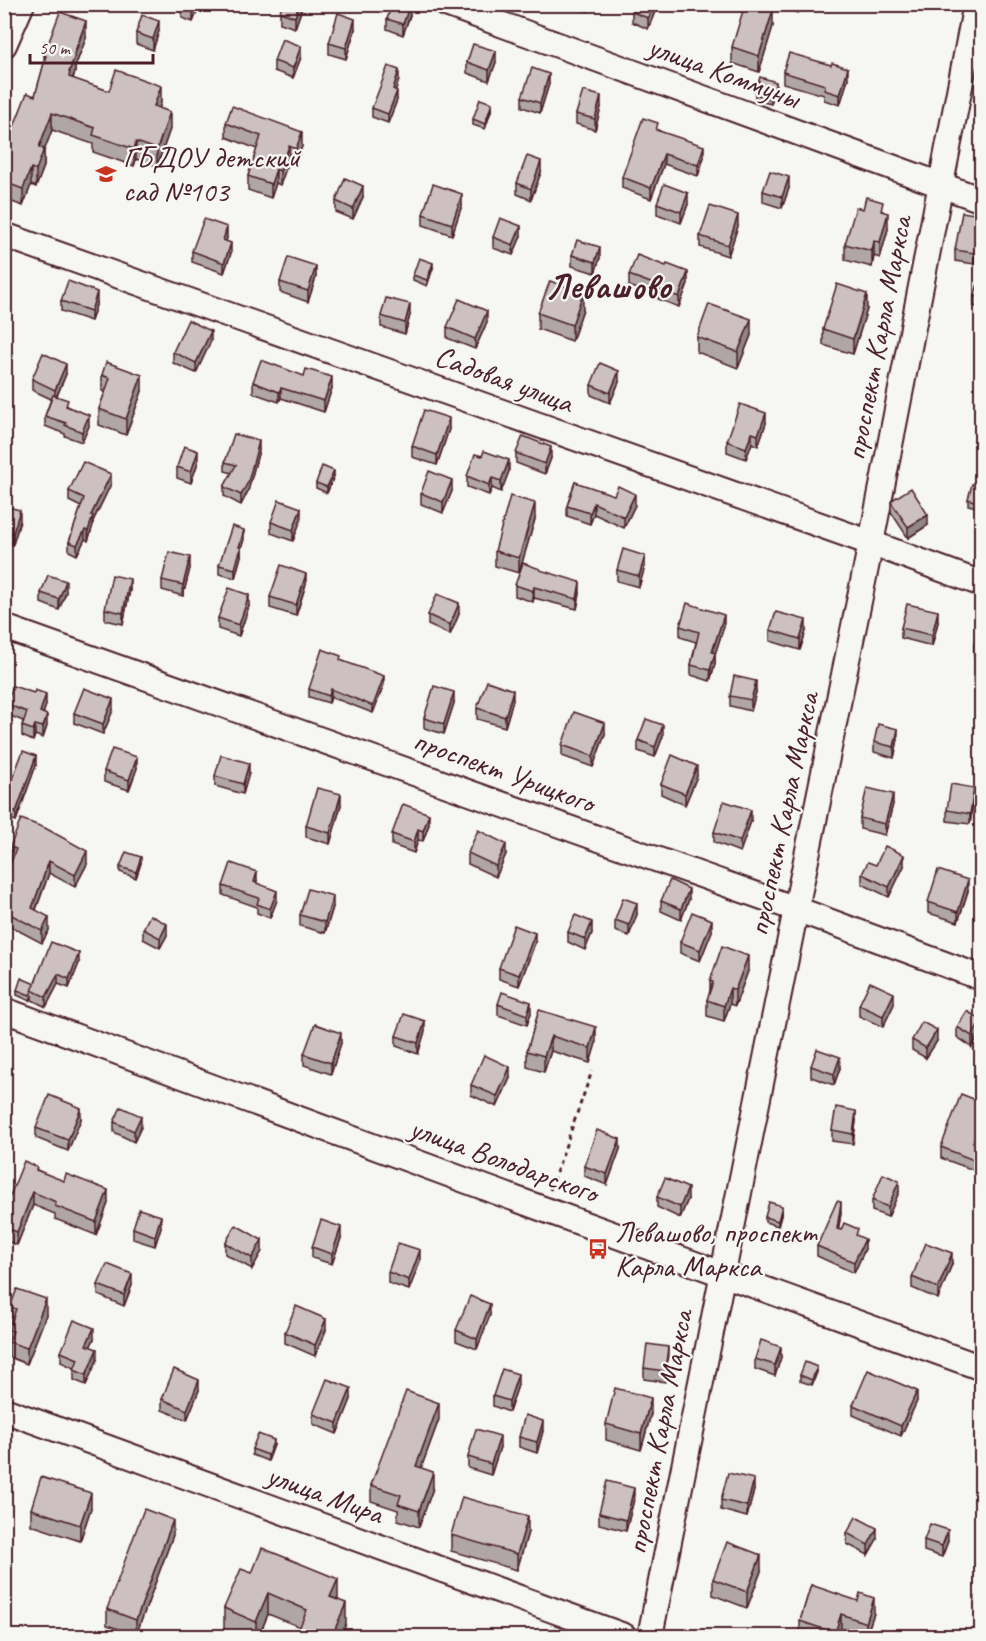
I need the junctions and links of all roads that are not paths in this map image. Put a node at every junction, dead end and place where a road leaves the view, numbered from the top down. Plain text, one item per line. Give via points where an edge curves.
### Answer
1 (22, 4) edge
2 (446, 4) edge
3 (976, 4) edge
4 (4, 45) edge
5 (940, 184) junction
6 (981, 200) edge
7 (4, 236) edge
8 (871, 543) junction
9 (981, 584) edge
10 (4, 627) edge
11 (796, 909) junction
12 (981, 978) edge
13 (4, 1010) edge
14 (723, 1274) junction
15 (981, 1368) edge
16 (4, 1410) edge
17 (624, 1636) edge
18 (650, 1636) edge

1 - 4 street
2 - 5 street, улица Коммуны
3 - 5 street, проспект Карла Маркса
5 - 6 street, улица Коммуны
5 - 8 street, проспект Карла Маркса
7 - 8 street, Садовая улица
8 - 9 street, Садовая улица
8 - 11 street, проспект Карла Маркса
10 - 11 street, проспект Урицкого
11 - 12 street, проспект Урицкого
11 - 14 street, проспект Карла Маркса
13 - 14 street, улица Володарского
14 - 15 street, улица Володарского
14 - 18 street, проспект Карла Маркса
16 - 17 street, улица Мира

